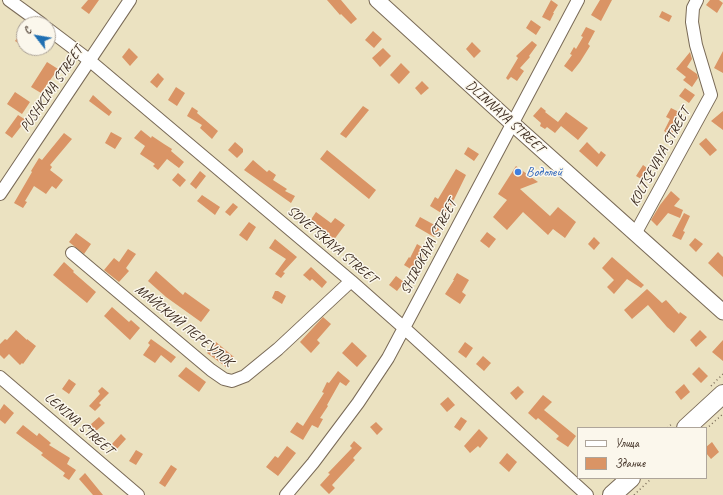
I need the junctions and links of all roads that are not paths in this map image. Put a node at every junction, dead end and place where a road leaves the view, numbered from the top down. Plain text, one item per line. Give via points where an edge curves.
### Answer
1 (10, 0) edge
2 (130, 0) edge
3 (377, 0) edge
4 (578, 0) edge
5 (697, 0) edge
6 (31, 16) edge
7 (56, 35) edge
8 (89, 60) junction
9 (717, 93) edge
10 (513, 124) junction
11 (0, 194) edge
12 (635, 234) junction
13 (72, 253) dead end
14 (351, 280) junction
15 (723, 312) edge
16 (403, 326) junction
17 (0, 377) edge
18 (723, 394) edge
19 (687, 427) edge
20 (630, 479) edge
21 (138, 495) edge
22 (286, 495) edge
23 (587, 495) edge
24 (612, 495) edge

1 - 6 street
2 - 8 street, PUSHKINA STREET
3 - 10 main road, DLINNAYA STREET
4 - 10 street, SHIROKAYA STREET
5 - 9 street, KOLTSEVAYA STREET via 693,8 694,38
7 - 8 street, SOVETSKAYA STREET
8 - 11 street, PUSHKINA STREET
8 - 14 street, SOVETSKAYA STREET
9 - 12 street, KOLTSEVAYA STREET
10 - 12 main road, DLINNAYA STREET
10 - 16 street, SHIROKAYA STREET
12 - 15 main road, DLINNAYA STREET
13 - 14 street, МАЙСКИЙ ПЕРЕУЛОК via 212,370 224,379 232,381 245,376 278,349
14 - 16 street, SOVETSKAYA STREET
16 - 22 street, SHIROKAYA STREET via 388,358 358,403
16 - 23 street, SOVETSKAYA STREET
17 - 21 street, LENINA STREET
18 - 19 highway
20 - 24 highway

